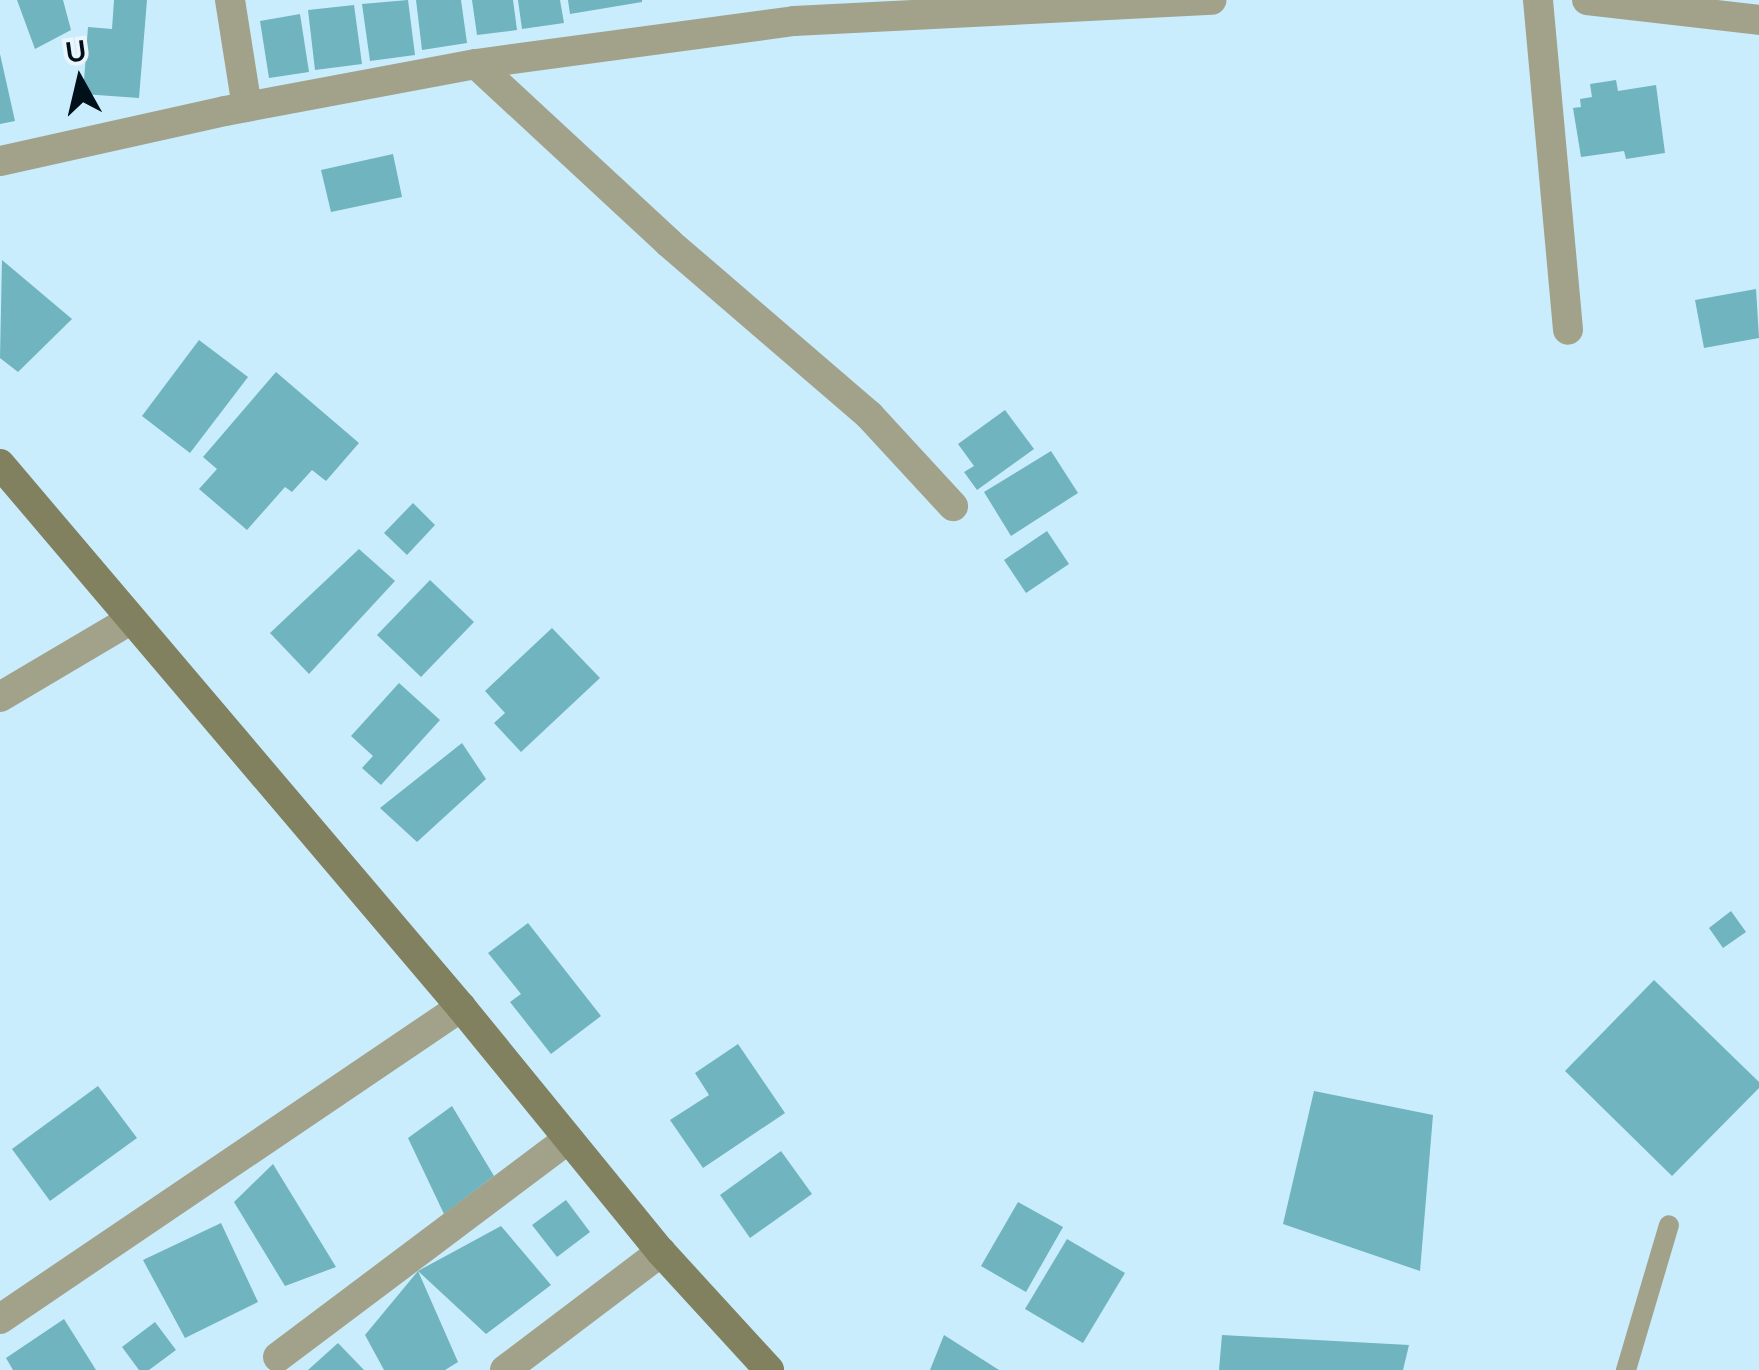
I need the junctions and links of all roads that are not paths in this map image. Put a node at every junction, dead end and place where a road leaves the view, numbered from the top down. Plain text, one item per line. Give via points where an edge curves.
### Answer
1 (230, 0) edge
2 (1211, 0) edge
3 (1538, 0) edge
4 (1587, 0) edge
5 (1759, 20) edge
6 (476, 64) junction
7 (248, 107) junction
8 (0, 160) edge
9 (1568, 330) dead end
10 (0, 464) edge
11 (953, 506) dead end
12 (130, 620) junction
13 (0, 698) edge
14 (461, 1007) junction
15 (568, 1139) junction
16 (1669, 1226) dead end
17 (661, 1252) junction
18 (0, 1319) edge
19 (278, 1357) dead end
20 (505, 1370) edge
21 (769, 1370) edge
22 (1626, 1370) edge

1 - 7 street
2 - 6 street via 808,20
3 - 9 street
4 - 5 street
6 - 7 street
6 - 11 street via 668,243 869,415
7 - 8 street
10 - 12 street
12 - 13 street
12 - 14 street
14 - 15 street
14 - 18 street
15 - 17 street
15 - 19 street
16 - 22 lane
17 - 20 street
17 - 21 street

